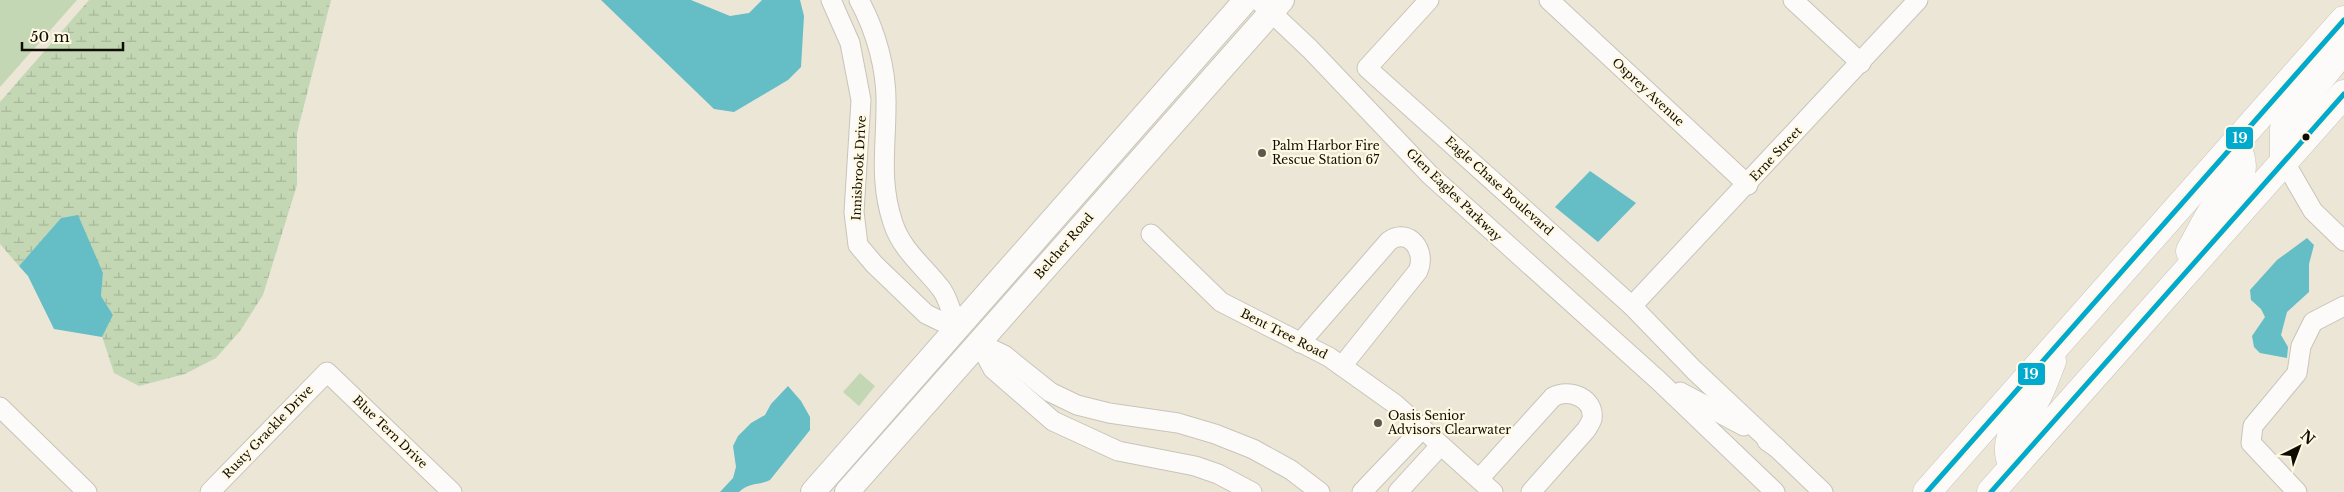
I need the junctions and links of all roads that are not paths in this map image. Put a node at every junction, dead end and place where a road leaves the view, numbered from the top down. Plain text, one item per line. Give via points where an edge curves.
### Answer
1 (831, 0) edge
2 (859, 0) edge
3 (1246, 0) edge
4 (1430, 0) edge
5 (1549, 0) edge
6 (1793, 0) edge
7 (1918, 0) edge
8 (1270, 4) edge
9 (2344, 20) edge
10 (2344, 49) edge
11 (1860, 63) junction
12 (2344, 94) edge
13 (2236, 144) junction
14 (2284, 161) junction
15 (1748, 185) junction
16 (1151, 234) dead end
17 (2344, 241) edge
18 (1030, 246) junction
19 (2167, 294) junction
20 (1632, 306) junction
21 (2344, 306) edge
22 (957, 328) junction
23 (2062, 339) junction
24 (979, 343) junction
25 (1300, 343) junction
26 (1342, 366) junction
27 (1694, 370) junction
28 (327, 372) joint
29 (1659, 381) junction
30 (0, 407) edge
31 (1712, 410) junction
32 (906, 426) junction
33 (1422, 429) junction
34 (1440, 446) junction
35 (1777, 448) junction
36 (1390, 463) junction
37 (2013, 467) junction
38 (1751, 469) junction
39 (1403, 486) edge
40 (1486, 486) edge
41 (87, 492) edge
42 (210, 492) edge
43 (452, 492) edge
44 (813, 492) edge
45 (847, 492) edge
46 (1252, 492) edge
47 (1320, 492) edge
48 (1362, 492) edge
49 (1531, 492) edge
50 (1775, 492) edge
51 (1823, 492) edge
52 (1927, 492) edge
53 (1991, 492) edge
54 (2296, 492) edge

1 - 22 street, Innisbrook Drive via 850,44 861,100 854,212 858,245 926,314
2 - 22 street, Innisbrook Drive via 869,19 881,60 887,104 883,183 893,224 909,254 943,291
3 - 18 main road, Belcher Road
4 - 20 street, Eagle Chase Boulevard via 1367,68
5 - 15 street, Osprey Avenue
6 - 11 street
7 - 11 street, Erne Street
8 - 24 main road, Belcher Road
8 - 29 street, Glen Eagles Parkway via 1430,175
9 - 13 highway
10 - 14 highway via 2290,115 2284,128
11 - 15 street, Erne Street
12 - 14 highway
13 - 19 highway via 2242,156 2240,177 2213,209
13 - 23 highway
14 - 17 street via 2312,211
14 - 19 highway
15 - 20 street, Erne Street
16 - 25 street, Bent Tree Road via 1221,302
18 - 22 main road, Belcher Road
18 - 24 main road via 1022,273 986,318
19 - 37 highway
20 - 27 street, Eagle Chase Boulevard
21 - 54 street via 2313,322 2302,346 2297,373 2253,426 2252,443
22 - 32 main road via 959,342 955,358 917,400
22 - 44 main road, Belcher Road
23 - 37 highway via 2036,400 2014,429 2008,455
23 - 52 highway
24 - 32 main road, Belcher Road
24 - 46 street via 993,369 1053,421 1118,450 1218,474
24 - 47 street via 1004,355 1050,392 1077,404 1109,413 1178,423 1216,434 1253,449
25 - 26 street, Bent Tree Road via 1329,356
25 - 26 street via 1389,241 1403,237 1419,248 1422,258 1418,272
26 - 33 street, Bent Tree Road via 1395,404
27 - 31 street, Eagle Chase Boulevard
27 - 35 street, Eagle Chase Boulevard
28 - 42 street, Rusty Grackle Drive
28 - 43 street, Blue Tern Drive
29 - 31 street, Glen Eagles Parkway
29 - 38 street, Glen Eagles Parkway
30 - 41 street
31 - 35 street, Glen Eagles Parkway
31 - 38 street, Eagle Chase Boulevard via 1720,428
32 - 45 main road, Belcher Road
33 - 34 street, Bent Tree Road
33 - 36 street
34 - 39 street
34 - 40 street, Bent Tree Road
35 - 51 street, Glen Eagles Parkway
36 - 39 street
36 - 48 street
37 - 53 highway
38 - 50 street, Glen Eagles Parkway
40 - 49 street via 1553,397 1562,392 1576,394 1591,410 1592,420

